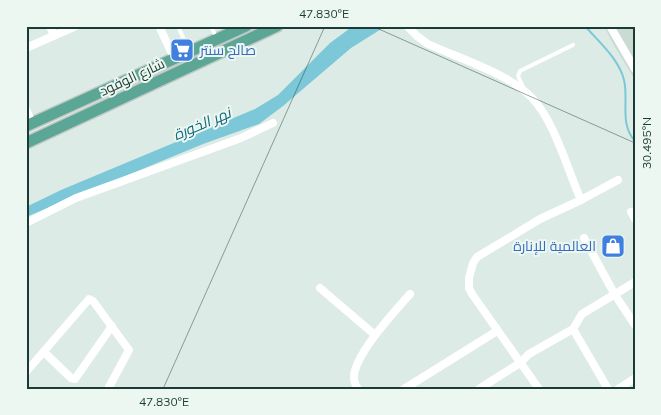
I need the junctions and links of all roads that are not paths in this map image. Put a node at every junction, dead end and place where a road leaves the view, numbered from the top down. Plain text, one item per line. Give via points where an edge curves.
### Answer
1 (50, 26) edge
2 (76, 26) edge
3 (159, 26) edge
4 (178, 26) edge
5 (211, 26) edge
6 (246, 26) edge
7 (277, 26) edge
8 (407, 26) edge
9 (610, 26) edge
10 (54, 36) junction
11 (217, 39) junction
12 (573, 45) dead end
13 (26, 48) edge
14 (189, 51) junction
15 (174, 58) junction
16 (635, 69) edge
17 (525, 91) junction
18 (26, 109) edge
19 (273, 123) dead end
20 (29, 124) edge
21 (26, 143) edge
22 (618, 180) dead end
23 (581, 200) junction
24 (26, 223) edge
25 (584, 238) dead end
26 (635, 282) edge
27 (320, 288) dead end
28 (410, 294) dead end
29 (615, 295) junction
30 (635, 325) edge
31 (112, 326) junction
32 (573, 329) junction
33 (497, 331) junction
34 (376, 335) junction
35 (44, 352) junction
36 (520, 363) junction
37 (26, 372) edge
38 (635, 378) edge
39 (623, 388) edge
40 (108, 389) edge
41 (358, 389) edge
42 (404, 389) edge
43 (479, 389) edge
44 (539, 389) edge
45 (608, 389) edge

1 - 10 street
2 - 10 street
3 - 15 street
4 - 14 lane
5 - 11 lane
6 - 11 main road, شارع الوفود
7 - 21 main road, شارع الوفود
8 - 17 street via 428,44 509,80
9 - 16 street
10 - 13 street
11 - 14 main road, شارع الوفود
12 - 17 lane via 520,71 518,76
14 - 15 main road, شارع الوفود
15 - 20 main road, شارع الوفود
17 - 23 street via 548,122
18 - 20 street
19 - 24 street via 76,198
22 - 23 street
23 - 33 street via 497,244 473,263 469,288
25 - 29 street
26 - 29 street
27 - 34 street
28 - 34 street
29 - 30 street
29 - 32 street via 582,314
31 - 35 street via 89,299
31 - 35 street via 75,379
31 - 40 street via 129,352
32 - 36 street via 529,354
32 - 45 street
33 - 36 street
33 - 42 street
34 - 41 street via 357,366 354,378
35 - 37 street
36 - 43 street
36 - 44 street
38 - 39 street

